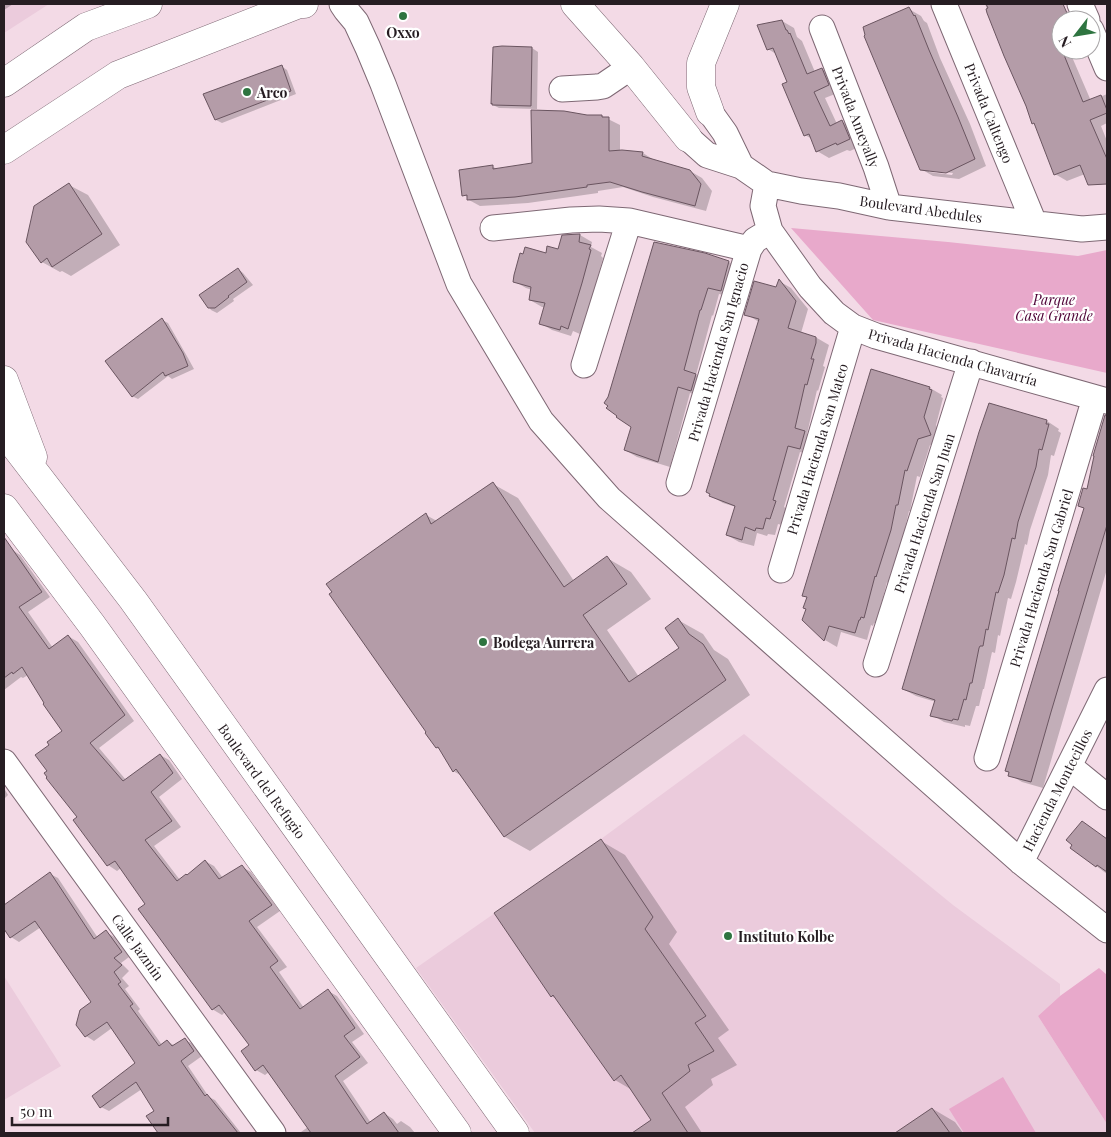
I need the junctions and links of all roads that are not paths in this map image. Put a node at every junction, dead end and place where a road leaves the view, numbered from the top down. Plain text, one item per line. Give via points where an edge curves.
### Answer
1 (148, 4) edge
2 (301, 4) edge
3 (342, 4) edge
4 (575, 4) edge
5 (725, 4) edge
6 (944, 4) edge
7 (822, 28) dead end
8 (1101, 54) edge
9 (631, 67) junction
10 (1107, 68) edge
11 (4, 84) edge
12 (562, 89) dead end
13 (710, 112) joint
14 (688, 138) joint
15 (4, 150) edge
16 (741, 166) junction
17 (766, 184) junction
18 (889, 207) junction
19 (629, 221) junction
20 (1034, 223) junction
21 (1107, 227) edge
22 (493, 228) dead end
23 (770, 231) junction
24 (748, 249) junction
25 (853, 328) junction
26 (972, 362) junction
27 (584, 365) dead end
28 (4, 380) edge
29 (1101, 399) edge
30 (4, 432) edge
31 (41, 480) junction
32 (679, 483) dead end
33 (4, 508) edge
34 (781, 570) dead end
35 (876, 664) dead end
36 (1107, 690) edge
37 (987, 758) dead end
38 (4, 762) edge
39 (1069, 766) junction
40 (1107, 796) edge
41 (1021, 862) junction
42 (1107, 930) edge
43 (273, 1133) edge
44 (457, 1133) edge
45 (515, 1133) edge

1 - 11 main road via 86,27
2 - 15 main road via 118,75
3 - 41 street via 356,22 372,57 459,284 541,421 610,498
4 - 9 main road
5 - 13 main road via 701,63 701,87
6 - 20 street, Privada Caltengo
7 - 18 street, Privada Ameyally
8 - 10 street
9 - 12 street via 597,88
9 - 14 main road
13 - 16 street, Boulevard Abedules via 725,133
14 - 16 street, Boulevard Abedules via 707,154
16 - 17 street, Boulevard Abedules
17 - 18 street, Boulevard Abedules
17 - 23 street, Privada Hacienda Chavarría via 763,206
18 - 20 street, Boulevard Abedules
19 - 22 street via 589,219
19 - 24 street
19 - 27 street
20 - 21 street, Boulevard Abedules via 1082,229
23 - 24 street, Privada Hacienda San Ignacio via 755,240
23 - 25 street, Privada Hacienda Chavarría via 810,286 834,313
24 - 32 street, Privada Hacienda San Ignacio
25 - 26 street, Privada Hacienda Chavarría
25 - 34 street, Privada Hacienda San Mateo
26 - 29 street, Privada Hacienda Chavarría
26 - 35 street, Privada Hacienda San Juan
28 - 31 main road
29 - 37 street, Privada Hacienda San Gabriel
30 - 31 main road, Boulevard del Refugio
31 - 45 main road, Boulevard del Refugio via 133,600
33 - 44 main road via 92,625
36 - 39 street, Hacienda Montecillos
38 - 43 street, Calle Jazmín
39 - 40 street
39 - 41 street, Hacienda Montecillos
41 - 42 street

